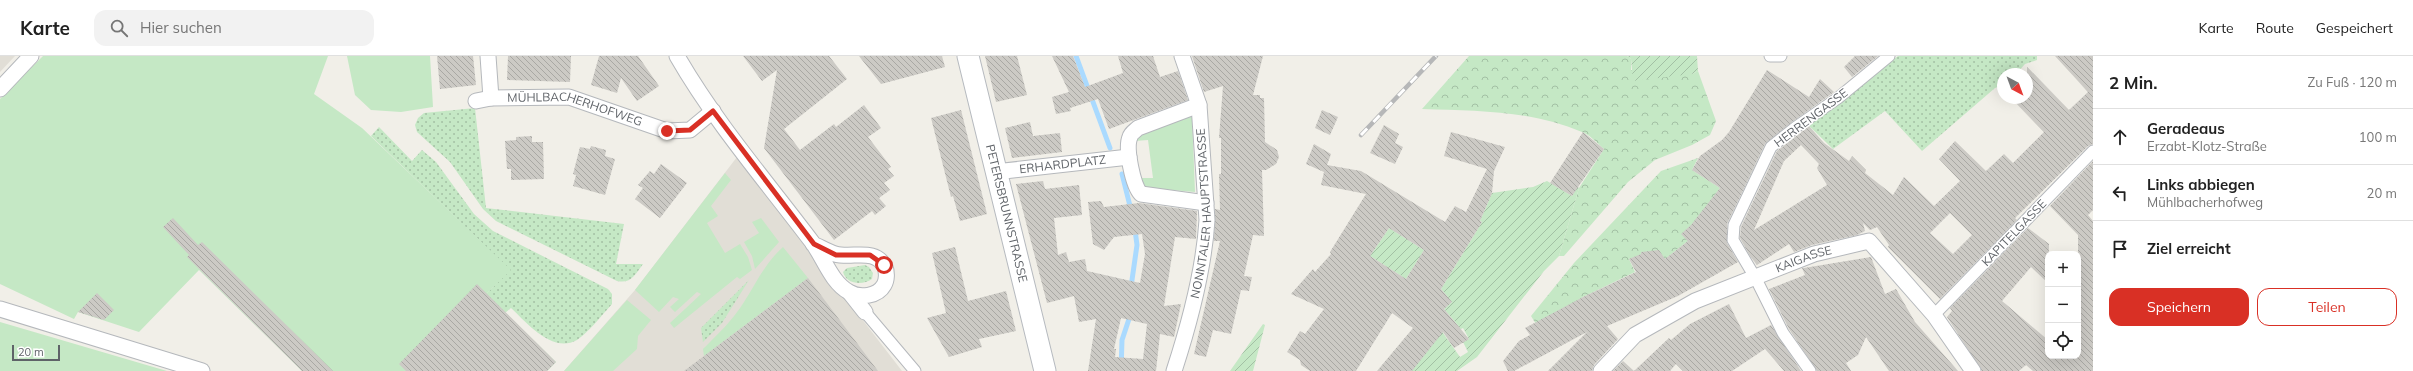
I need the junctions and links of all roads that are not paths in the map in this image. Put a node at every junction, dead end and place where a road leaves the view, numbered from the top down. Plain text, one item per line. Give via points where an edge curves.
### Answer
1 (31, 56) edge
2 (488, 56) edge
3 (677, 56) edge
4 (968, 56) edge
5 (1182, 56) edge
6 (1770, 56) edge
7 (1781, 56) edge
8 (1889, 56) edge
9 (0, 89) edge
10 (491, 98) junction
11 (476, 101) dead end
12 (1199, 106) junction
13 (713, 111) junction
14 (2093, 151) edge
15 (1129, 157) junction
16 (995, 172) junction
17 (1206, 203) junction
18 (814, 244) junction
19 (1756, 279) junction
20 (850, 293) junction
21 (0, 309) edge
22 (865, 312) joint
23 (1934, 315) junction
24 (202, 371) edge
25 (915, 371) edge
26 (1045, 371) edge
27 (1174, 371) edge
28 (1601, 371) edge
29 (1810, 371) edge
30 (1973, 371) edge

1 - 9 street
2 - 10 street
3 - 13 street
4 - 16 main road, PETERSBRUNNSTRASSE
5 - 12 street, NONNTALER HAUPTSTRASSE
6 - 7 street
8 - 19 street, HERRENGASSE via 1838,98 1771,147 1734,225 1733,240
10 - 11 street, MÜHLBACHERHOFWEG
10 - 13 street, MÜHLBACHERHOFWEG via 569,97 667,131 690,130
12 - 15 street via 1138,128 1129,139
12 - 17 street, NONNTALER HAUPTSTRASSE
13 - 18 street
14 - 23 street, KAPITELGASSE
15 - 16 street, ERHARDPLATZ
15 - 17 street via 1136,187 1141,194
16 - 26 main road, PETERSBRUNNSTRASSE
17 - 27 street, NONNTALER HAUPTSTRASSE via 1206,235 1184,338
18 - 20 street via 833,278
18 - 20 street via 836,255 870,255 884,265 886,283 881,290 875,294 865,295
19 - 23 street, KAIGASSE via 1814,254 1869,241
19 - 28 street, KAIGASSE via 1695,301 1636,335
19 - 29 street, HERRENGASSE via 1782,333
20 - 22 street
21 - 24 street
22 - 25 street
23 - 30 street, KAIGASSE

